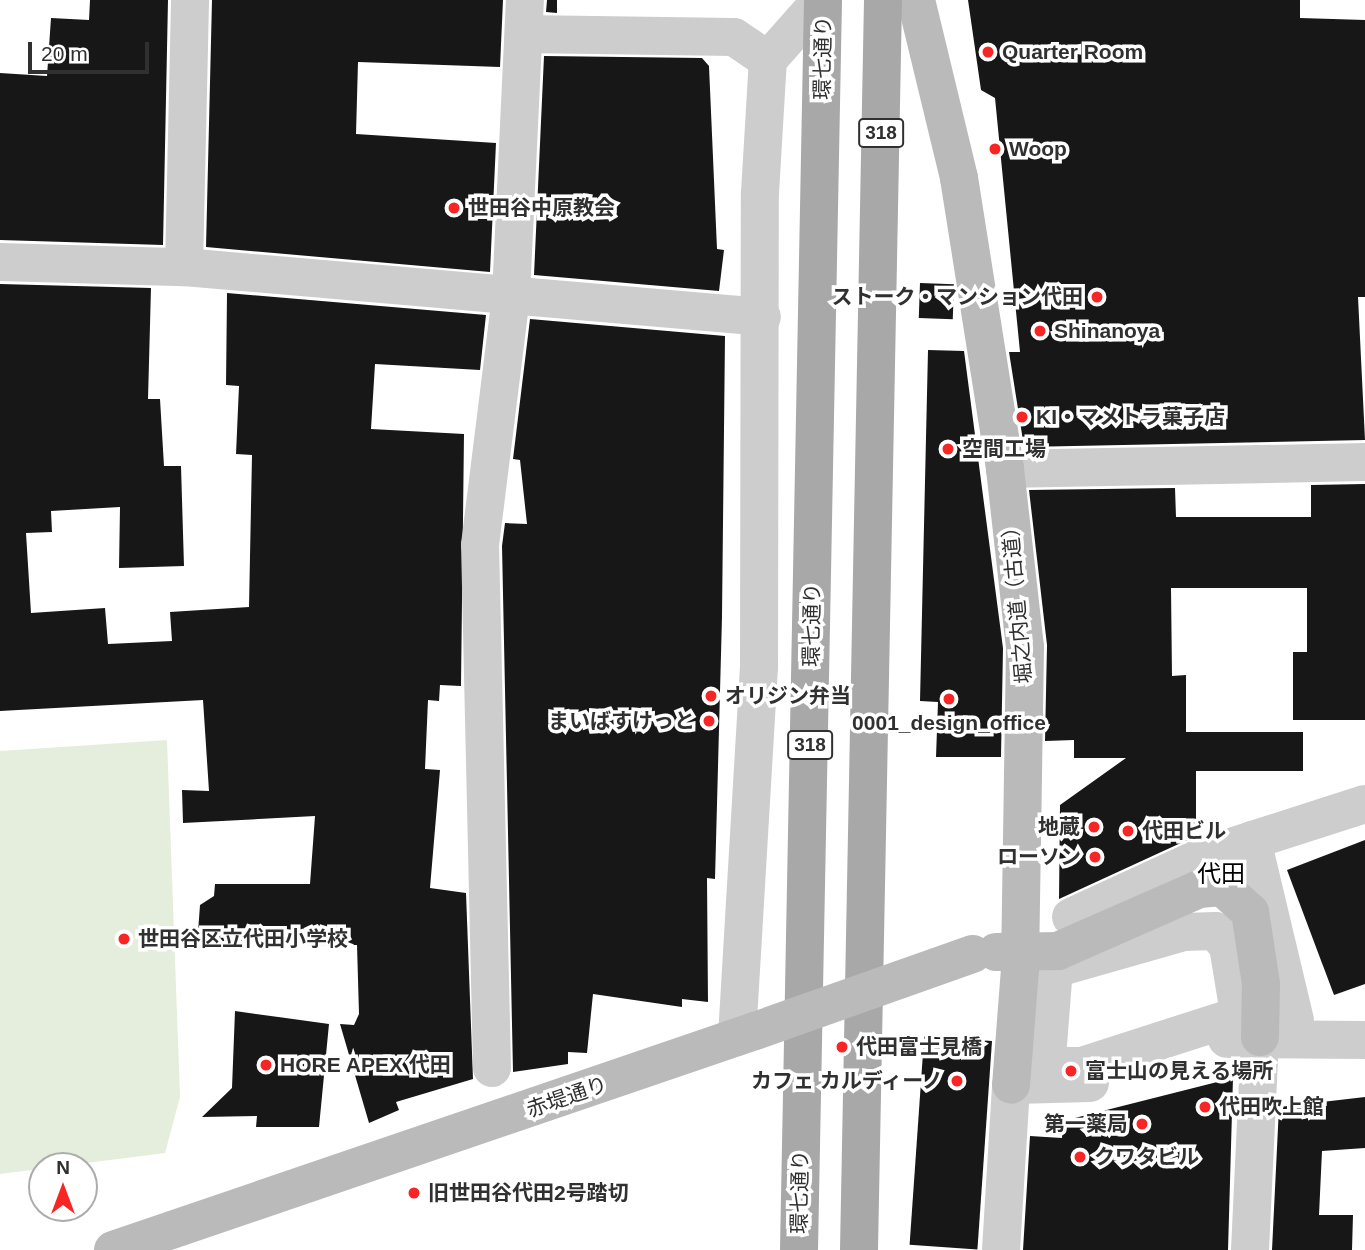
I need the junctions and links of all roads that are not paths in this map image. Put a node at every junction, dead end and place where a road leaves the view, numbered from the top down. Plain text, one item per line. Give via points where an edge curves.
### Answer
1 (190, 0) edge
2 (822, 0) edge
3 (883, 0) edge
4 (916, 0) edge
5 (525, 17) edge
6 (768, 60) junction
7 (0, 262) edge
8 (184, 267) junction
9 (511, 295) junction
10 (762, 317) junction
11 (1365, 462) edge
12 (1005, 469) junction
13 (1365, 804) edge
14 (1252, 840) junction
15 (1071, 917) dead end
16 (1021, 950) junction
17 (1294, 1020) dead end
18 (746, 1034) junction
19 (1259, 1037) junction
20 (1365, 1040) edge
21 (1060, 1066) joint
22 (492, 1068) dead end
23 (1011, 1085) junction
24 (113, 1250) edge
25 (799, 1250) edge
26 (859, 1250) edge
27 (1001, 1250) edge
28 (1250, 1250) edge

1 - 8 street
2 - 6 street
2 - 25 main road, 環七通り / 318
3 - 26 main road, 318
4 - 12 street, 堀之内道（古道） via 959,178
5 - 6 street via 734,37
5 - 9 street
6 - 10 street via 760,193
7 - 8 street
8 - 9 street
9 - 10 street
9 - 22 street via 480,545
10 - 18 street via 758,667
11 - 12 street
12 - 16 street, 堀之内道（古道） via 1025,647
13 - 14 street
14 - 15 street
14 - 17 street
16 - 18 street, 赤堤通り, bridge via 973,954
16 - 19 street, 赤堤通り via 1058,951 1199,889 1222,887 1250,912 1261,984
16 - 23 street, 堀之内道（古道）
18 - 24 street, 赤堤通り
19 - 20 street
19 - 23 street via 1206,1041 1090,1083
19 - 28 street
21 - 21 street via 1081,1066 1224,1023 1238,1007 1228,946 1215,931 1184,932 1054,969 1059,1004 1047,1057
23 - 27 street, 堀之内道（古道）

